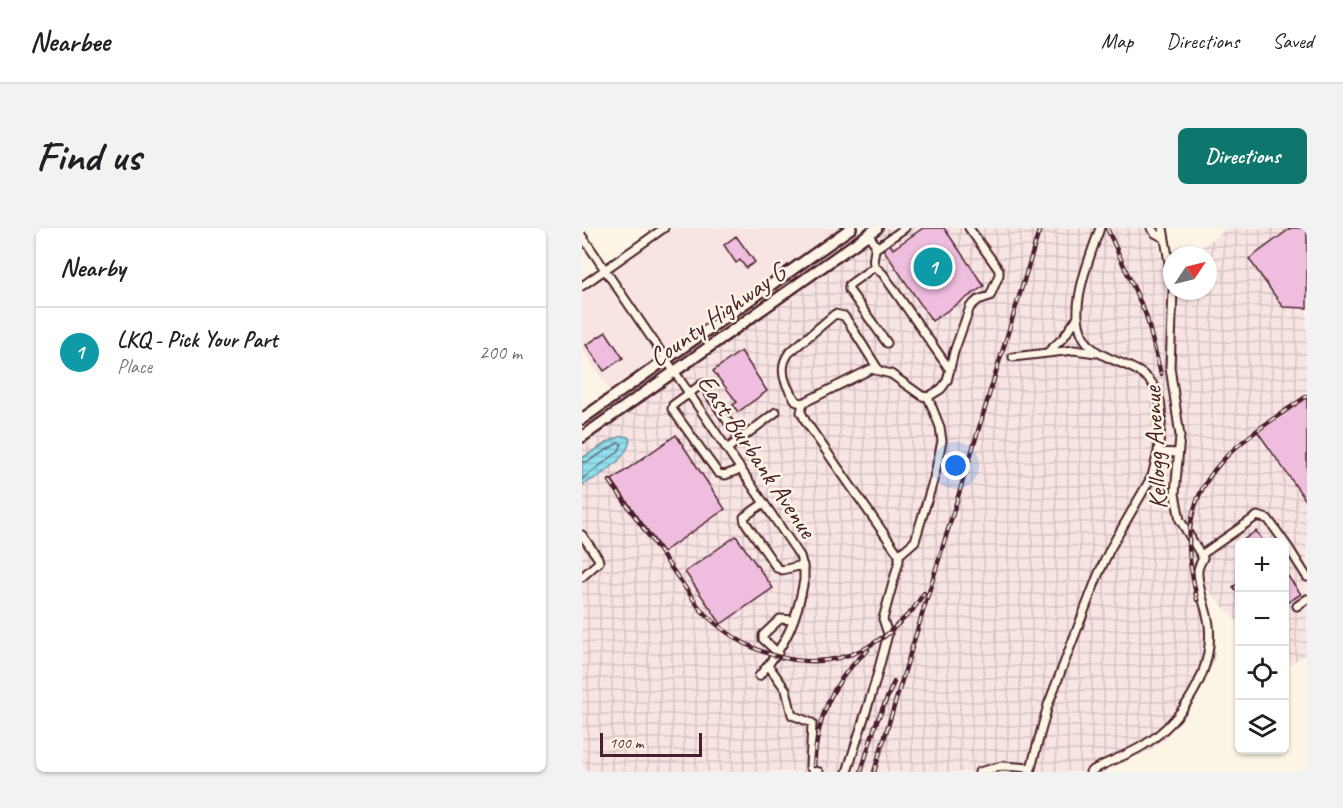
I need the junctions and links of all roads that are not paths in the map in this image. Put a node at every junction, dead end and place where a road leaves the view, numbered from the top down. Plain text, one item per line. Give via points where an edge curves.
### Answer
1 (664, 228) edge
2 (851, 228) edge
3 (877, 228) edge
4 (905, 228) edge
5 (969, 228) edge
6 (1100, 228) edge
7 (1151, 228) edge
8 (1162, 228) edge
9 (865, 231) edge
10 (582, 236) edge
11 (1164, 238) junction
12 (1166, 246) edge
13 (875, 249) junction
14 (874, 267) junction
15 (605, 270) junction
16 (582, 286) edge
17 (1173, 300) edge
18 (1078, 316) junction
19 (887, 343) dead end
20 (1048, 352) junction
21 (1099, 354) junction
22 (1012, 357) dead end
23 (665, 360) junction
24 (878, 369) junction
25 (950, 370) junction
26 (673, 372) junction
27 (688, 393) junction
28 (928, 397) junction
29 (803, 403) junction
30 (777, 412) dead end
31 (582, 419) edge
32 (582, 437) edge
33 (740, 439) junction
34 (727, 449) junction
35 (1158, 452) junction
36 (1178, 453) junction
37 (741, 469) junction
38 (764, 503) junction
39 (582, 535) edge
40 (899, 555) junction
41 (1201, 555) junction
42 (803, 565) junction
43 (582, 577) edge
44 (1307, 577) edge
45 (1307, 599) edge
46 (1297, 606) dead end
47 (793, 620) junction
48 (778, 652) junction
49 (768, 665) junction
50 (759, 676) dead end
51 (1030, 770) edge
52 (819, 772) edge
53 (847, 772) edge
54 (979, 772) edge
55 (1090, 772) edge

1 - 15 street
2 - 23 main road, County Highway G
3 - 9 main road, County Highway G
4 - 13 street
5 - 25 street via 998,267 999,275 990,296 970,307
6 - 18 street via 1079,297
7 - 11 street
8 - 11 street
9 - 13 street
9 - 26 main road, County Highway G
10 - 15 street, East Burbank Avenue
11 - 12 street
13 - 14 street
14 - 19 street via 849,285 849,290
14 - 25 street via 883,274
15 - 16 street
15 - 23 street, East Burbank Avenue
17 - 36 street, Kellogg Avenue via 1170,355 1179,420
18 - 20 street
18 - 21 street via 1084,338
20 - 21 street via 1074,350
20 - 22 street
21 - 35 street via 1142,373 1154,386 1161,409
23 - 26 street, East Burbank Avenue
23 - 31 main road, County Highway G
24 - 28 street
24 - 29 street via 864,371
24 - 29 street via 844,316 835,314 785,358 783,377 790,394
25 - 28 street via 941,389
26 - 27 street, East Burbank Avenue
26 - 32 main road, County Highway G
27 - 33 street via 702,384
27 - 34 street, East Burbank Avenue
27 - 37 street via 672,409 721,474
28 - 40 street via 942,441 915,541
29 - 40 street via 801,412 806,422
30 - 33 street
33 - 34 street
34 - 37 street, East Burbank Avenue
35 - 36 street
35 - 51 street via 1152,476 1094,584 1048,705
36 - 41 street, Kellogg Avenue via 1177,512
37 - 38 street, East Burbank Avenue
38 - 42 street, East Burbank Avenue
38 - 42 street via 744,517 745,522 777,568
39 - 43 street via 599,562
40 - 53 street via 883,619 888,634
41 - 44 street via 1257,516 1268,519
41 - 55 street via 1198,570 1209,626 1209,648 1193,692 1176,717 1155,737
42 - 47 street, East Burbank Avenue via 802,588
45 - 46 street
47 - 48 street, East Burbank Avenue
47 - 48 street via 780,619 763,635
48 - 49 street, East Burbank Avenue
49 - 50 street, East Burbank Avenue
49 - 52 street via 786,690 792,715 812,723 810,767
51 - 54 street via 1002,766

